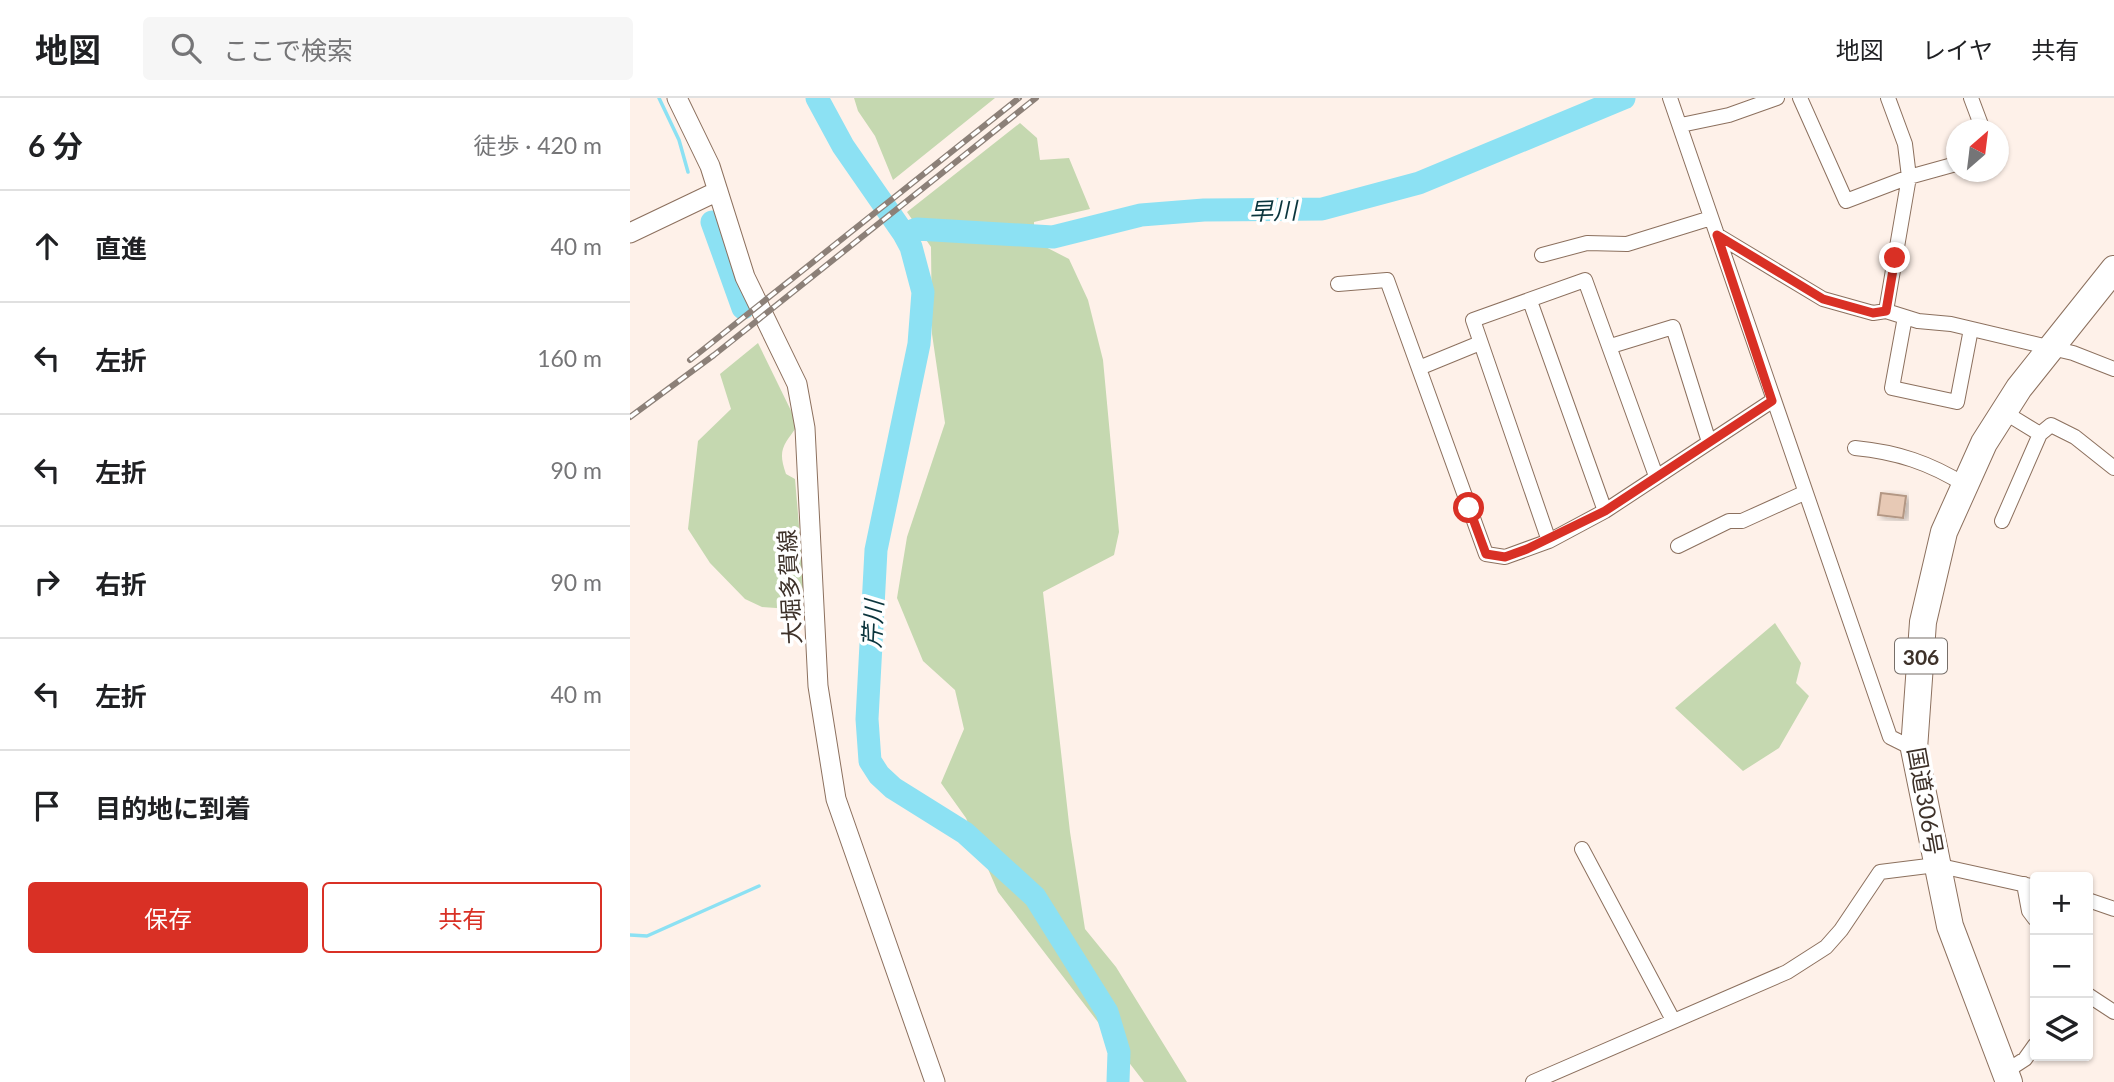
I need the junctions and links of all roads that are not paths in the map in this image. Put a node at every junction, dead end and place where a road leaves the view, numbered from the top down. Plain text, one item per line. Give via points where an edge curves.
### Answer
1 (677, 98) edge
2 (1670, 98) edge
3 (1777, 98) edge
4 (1800, 98) edge
5 (1888, 98) edge
6 (1971, 98) edge
7 (1979, 119) edge
8 (1681, 125) junction
9 (1946, 167) edge
10 (1909, 177) junction
11 (718, 191) junction
12 (1711, 218) junction
13 (630, 233) edge
14 (1717, 235) junction
15 (1542, 255) dead end
16 (2114, 269) edge
17 (1338, 284) dead end
18 (1530, 301) junction
19 (1886, 311) junction
20 (1905, 317) junction
21 (1972, 329) junction
22 (1480, 342) junction
23 (1611, 346) junction
24 (2051, 348) junction
25 (1419, 368) junction
26 (2114, 369) edge
27 (1772, 401) junction
28 (2004, 412) junction
29 (2040, 434) junction
30 (1709, 442) junction
31 (1855, 448) dead end
32 (2114, 468) edge
33 (1656, 476) junction
34 (1965, 485) junction
35 (1804, 494) junction
36 (1605, 511) junction
37 (2002, 521) dead end
38 (1549, 541) junction
39 (1678, 546) dead end
40 (1914, 749) junction
41 (1583, 849) dead end
42 (1936, 865) junction
43 (2029, 885) edge
44 (2093, 902) edge
45 (2114, 909) edge
46 (2030, 912) edge
47 (2093, 998) edge
48 (2114, 1012) edge
49 (1673, 1020) junction
50 (2030, 1052) edge
51 (2007, 1077) edge
52 (935, 1082) edge
53 (1533, 1082) edge

1 - 11 main road, 大堀多賀線
2 - 8 street
3 - 8 street via 1729,116
4 - 10 street via 1846,201
5 - 10 street via 1905,144
6 - 7 street
8 - 12 street
9 - 10 street
10 - 19 street
11 - 13 main road
11 - 52 main road, 大堀多賀線 via 745,277 797,384 805,428 818,686 836,799
12 - 14 street
12 - 15 street via 1626,244 1587,243
14 - 19 street via 1823,299 1873,313
14 - 27 street
16 - 24 highway, 国道306号 / 306
17 - 25 street via 1387,280
18 - 22 street via 1473,320
18 - 23 street via 1585,280
18 - 36 street
19 - 20 street
20 - 21 street
20 - 21 street via 1892,388 1956,402
21 - 24 street
22 - 25 street
22 - 38 street
23 - 30 street via 1673,327
23 - 33 street
24 - 26 street
24 - 28 highway, 国道306号 / 306
25 - 38 street via 1486,554 1505,557
27 - 30 street
27 - 35 street
28 - 29 street
28 - 34 highway, 国道306号 / 306
29 - 32 street via 2050,425
29 - 37 street
30 - 33 street
31 - 34 street via 1891,452 1924,463
33 - 36 street
34 - 40 highway, 国道306号 / 306 via 1944,532 1923,622
35 - 39 street via 1742,521 1729,521
35 - 40 street via 1890,737
36 - 38 street
40 - 42 highway, 国道306号 / 306
41 - 49 street
42 - 43 street
42 - 49 street via 1880,872 1826,947 1787,972
42 - 51 highway, 国道306号 / 306 via 1950,926
43 - 46 street
44 - 45 street
47 - 48 street
49 - 53 street
50 - 51 street

